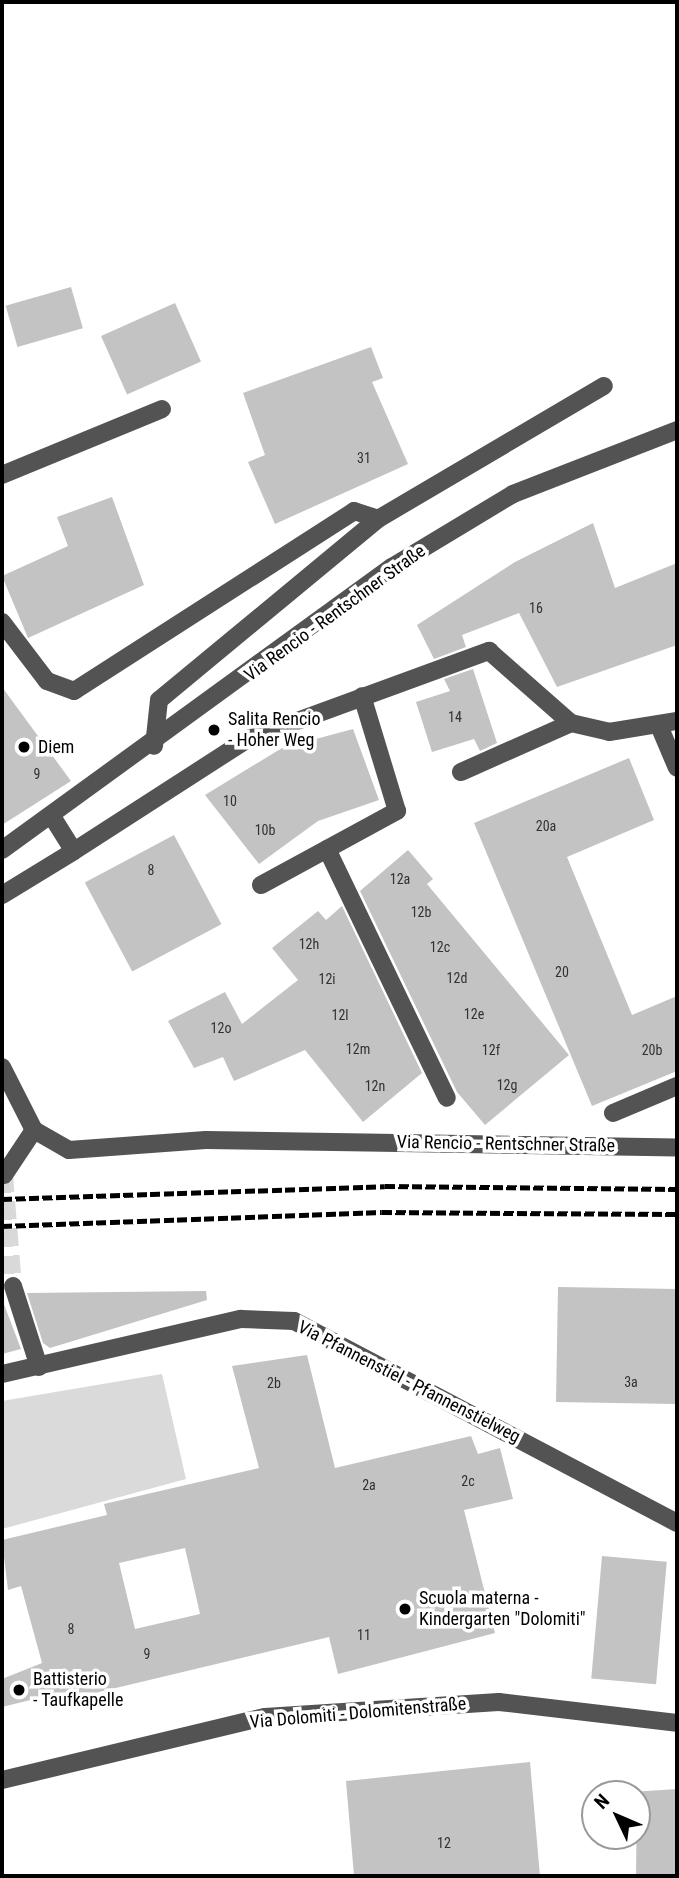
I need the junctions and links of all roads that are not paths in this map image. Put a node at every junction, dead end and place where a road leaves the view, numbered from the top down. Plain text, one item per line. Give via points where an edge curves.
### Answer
1 (604, 386) dead end
2 (162, 409) dead end
3 (677, 430) edge
4 (2, 475) edge
5 (378, 519) junction
6 (2, 622) edge
7 (362, 696) junction
8 (570, 723) junction
9 (669, 724) edge
10 (154, 746) junction
11 (677, 768) edge
12 (461, 772) dead end
13 (53, 818) junction
14 (327, 849) junction
15 (2, 850) edge
16 (74, 851) junction
17 (261, 885) dead end
18 (2, 895) edge
19 (2, 1067) edge
20 (677, 1086) edge
21 (447, 1098) dead end
22 (613, 1113) dead end
23 (34, 1130) junction
24 (677, 1147) edge
25 (4, 1175) dead end
26 (13, 1286) tunnel mouth
27 (40, 1367) junction
28 (2, 1374) edge
29 (677, 1523) edge
30 (677, 1723) edge
31 (2, 1780) edge

1 - 5 street
2 - 4 street
3 - 10 street, Via Rencio - Rentschner Straße via 513,494 392,567
5 - 6 street via 354,511 74,691 47,681
5 - 10 street via 159,699
7 - 8 street via 489,651
7 - 14 street via 397,811
7 - 16 street via 248,739
8 - 9 street via 609,732
8 - 12 street
9 - 11 street
10 - 13 street, Via Rencio - Rentschner Straße
13 - 15 street, Via Rencio - Rentschner Straße
13 - 16 street
14 - 17 street
14 - 21 street
16 - 18 street
19 - 23 street
20 - 22 street
23 - 24 street, Via Rencio - Rentschner Straße via 69,1150 206,1140
23 - 25 street
26 - 27 street
27 - 28 street, Via Pfannenstiel - Pfannenstielweg
27 - 29 street, Via Pfannenstiel - Pfannenstielweg via 241,1319 294,1321
30 - 31 street, Via Dolomiti - Dolomitenstraße via 499,1702 265,1717

